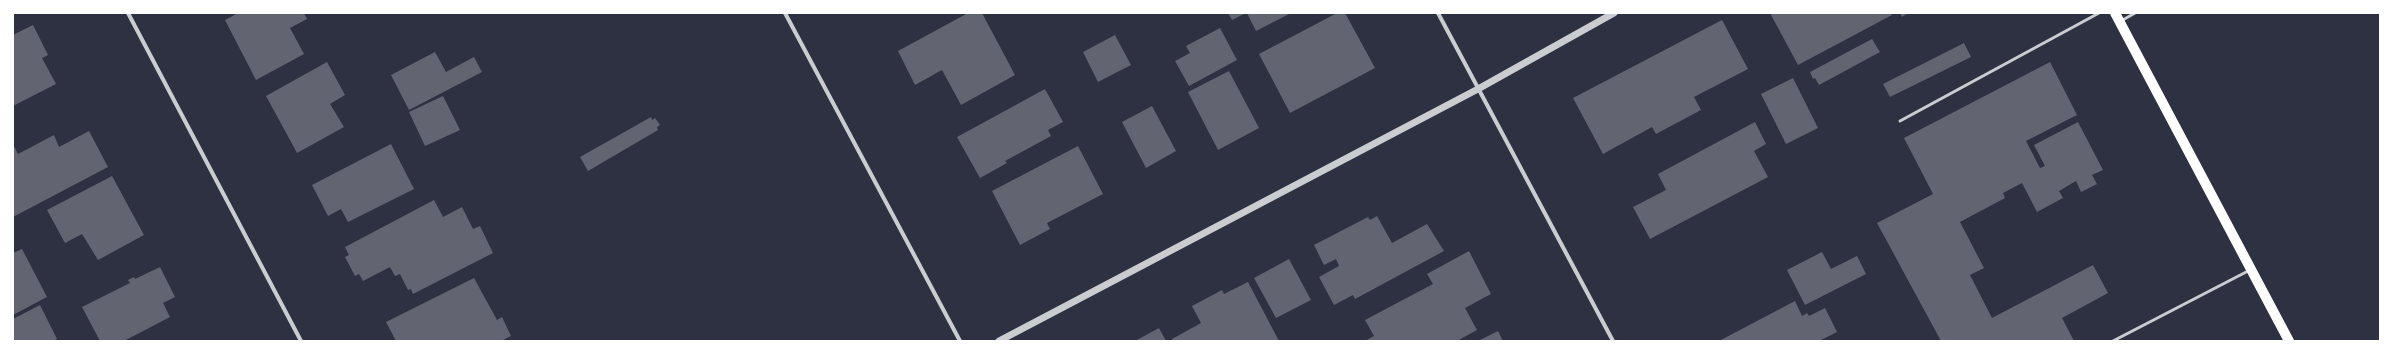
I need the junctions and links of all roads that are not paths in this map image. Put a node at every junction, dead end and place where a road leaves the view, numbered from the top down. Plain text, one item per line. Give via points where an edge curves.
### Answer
1 (128, 13) edge
2 (786, 13) edge
3 (1438, 13) edge
4 (1614, 13) edge
5 (2099, 13) edge
6 (2135, 13) edge
7 (2117, 17) edge
8 (1478, 89) junction
9 (1900, 121) dead end
10 (2251, 270) junction
11 (301, 341) edge
12 (960, 341) edge
13 (999, 341) edge
14 (1613, 341) edge
15 (2113, 341) edge
16 (2289, 341) edge

1 - 11 street
2 - 12 street
3 - 8 street
4 - 8 street
5 - 9 lane
6 - 7 lane
7 - 10 main road
8 - 13 street
8 - 14 street
10 - 15 lane
10 - 16 main road

